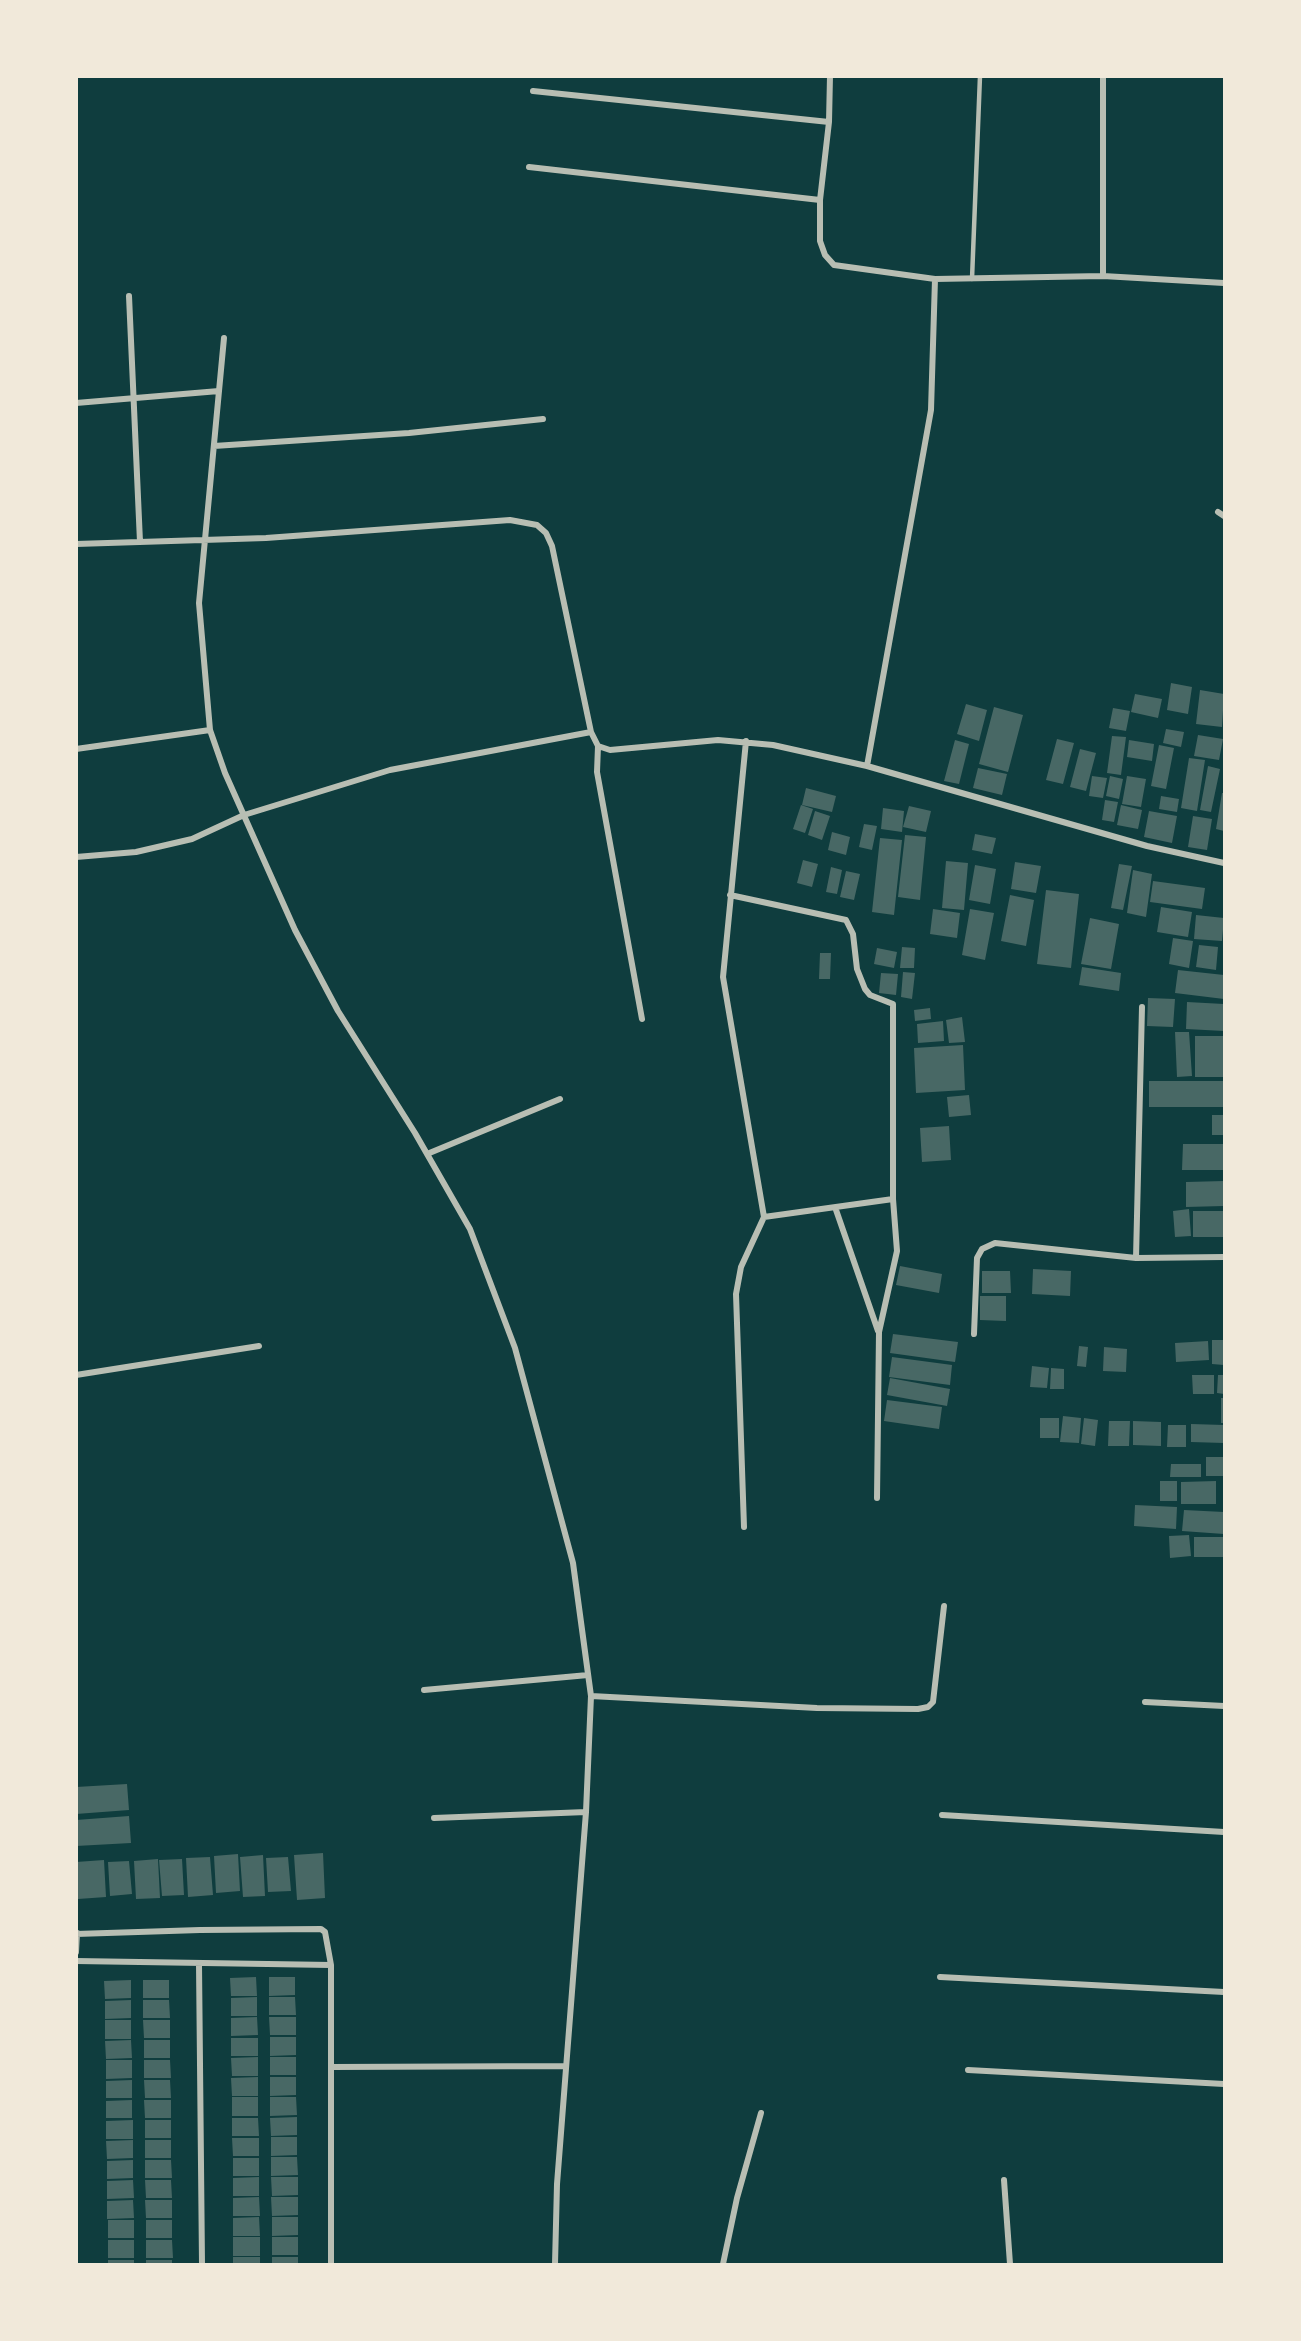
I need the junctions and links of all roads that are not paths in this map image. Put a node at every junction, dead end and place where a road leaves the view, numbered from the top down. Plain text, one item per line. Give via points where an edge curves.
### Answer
1 (830, 76) edge
2 (980, 76) edge
3 (1102, 76) edge
4 (533, 91) dead end
5 (829, 122) junction
6 (529, 167) dead end
7 (820, 200) junction
8 (1103, 276) junction
9 (935, 279) junction
10 (972, 279) junction
11 (1224, 283) edge
12 (129, 296) dead end
13 (224, 338) dead end
14 (219, 392) junction
15 (132, 399) junction
16 (76, 404) edge
17 (543, 419) dead end
18 (214, 446) junction
19 (205, 540) junction
20 (140, 542) junction
21 (76, 544) edge
22 (210, 730) junction
23 (591, 732) junction
24 (746, 741) junction
25 (598, 746) junction
26 (76, 749) edge
27 (867, 766) junction
28 (244, 815) junction
29 (76, 857) edge
30 (1224, 863) edge
31 (730, 896) junction
32 (1142, 1006) dead end
33 (642, 1019) dead end
34 (560, 1099) dead end
35 (427, 1154) junction
36 (893, 1199) junction
37 (835, 1207) junction
38 (764, 1217) junction
39 (1224, 1257) edge
40 (1136, 1258) junction
41 (879, 1332) junction
42 (974, 1334) dead end
43 (259, 1346) dead end
44 (76, 1375) edge
45 (877, 1498) dead end
46 (744, 1527) dead end
47 (944, 1606) dead end
48 (588, 1675) junction
49 (424, 1690) dead end
50 (591, 1696) junction
51 (1145, 1702) dead end
52 (1224, 1706) edge
53 (586, 1812) junction
54 (942, 1815) dead end
55 (435, 1818) dead end
56 (1224, 1832) edge
57 (77, 1934) edge
58 (76, 1952) edge
59 (76, 1961) edge
60 (199, 1964) junction
61 (331, 1965) junction
62 (940, 1977) dead end
63 (1224, 1992) edge
64 (566, 2066) junction
65 (332, 2067) junction
66 (968, 2070) dead end
67 (1224, 2084) edge
68 (761, 2113) dead end
69 (1004, 2180) dead end
70 (202, 2265) edge
71 (331, 2265) edge
72 (555, 2265) edge
73 (723, 2265) edge
74 (1010, 2265) edge

1 - 5 street
2 - 10 lane
3 - 8 street
4 - 5 street
5 - 7 street
6 - 7 street
7 - 9 street via 820,241 834,265
8 - 10 street
8 - 11 street
9 - 10 street
9 - 27 street via 931,410
12 - 15 street
13 - 14 street
14 - 15 street
14 - 18 street
15 - 16 street
15 - 20 street
17 - 18 street
18 - 19 street
19 - 20 street
19 - 22 street via 199,603
19 - 23 street via 510,520 537,525 552,546
20 - 21 street
22 - 26 street
22 - 28 street
23 - 25 street
23 - 28 street via 390,770
24 - 25 street via 610,750
24 - 27 street
24 - 31 street
25 - 33 street via 597,772
27 - 30 street via 1147,846
28 - 29 street via 192,839 136,852
28 - 35 street via 295,930 338,1011
31 - 36 street via 846,920 853,934 864,989 893,1004
31 - 38 street via 723,977
32 - 40 street
34 - 35 street
35 - 48 street via 470,1228 515,1348 573,1563
36 - 37 street
36 - 41 street via 897,1251
37 - 38 street
37 - 41 street
38 - 46 street via 741,1267 736,1294
39 - 40 street
40 - 42 street via 995,1243 982,1249 978,1258
41 - 45 street
43 - 44 street
47 - 50 street via 933,1702 928,1707 817,1708
48 - 49 street
48 - 50 street
50 - 53 street
51 - 52 street
53 - 55 street
53 - 64 street
54 - 56 street
57 - 58 street
57 - 61 street via 321,1929 328,1936
59 - 60 street
60 - 61 street
60 - 70 street
61 - 65 street
62 - 63 street
64 - 65 street
64 - 72 street
65 - 71 street
66 - 67 street
68 - 73 street
69 - 74 street

